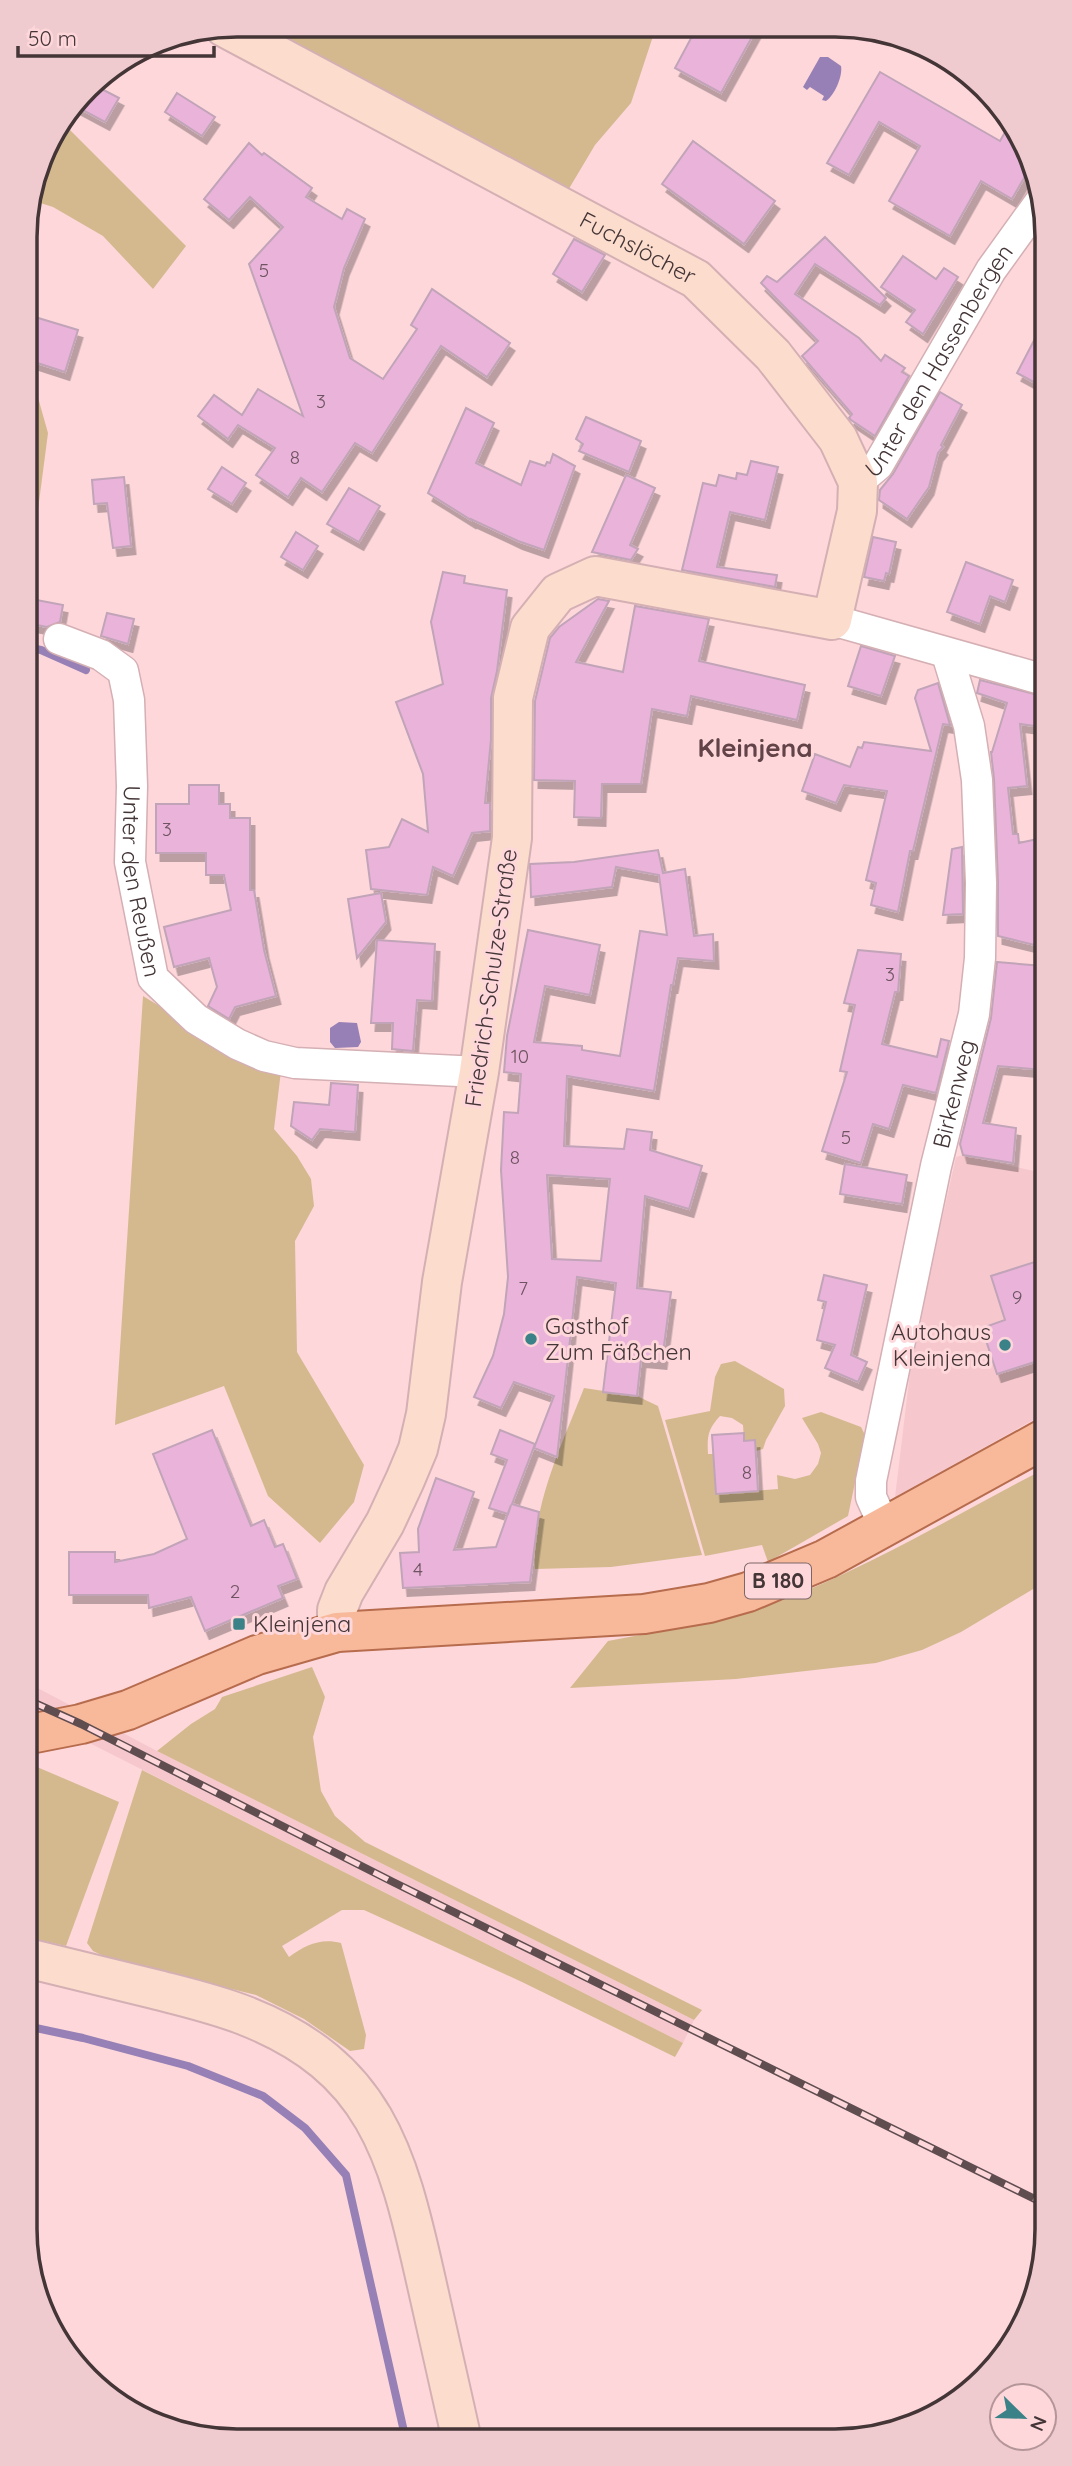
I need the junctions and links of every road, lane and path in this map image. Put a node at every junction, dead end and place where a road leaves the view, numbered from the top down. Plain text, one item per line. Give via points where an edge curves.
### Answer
1 (243, 37) edge
2 (1034, 210) edge
3 (858, 482) junction
4 (832, 620) junction
5 (59, 639) dead end
6 (947, 654) junction
7 (1035, 677) edge
8 (479, 1072) junction
9 (1035, 1444) edge
10 (885, 1528) junction
11 (337, 1632) junction
12 (37, 1733) edge
13 (37, 1960) edge
14 (459, 2429) edge

1 - 3 street, Fuchslöcher via 696,279 773,355 838,439
2 - 3 street, Unter den Hassenbergen via 990,270 877,465
3 - 4 street, Fuchslöcher via 857,511
4 - 6 street
4 - 8 street, Friedrich-Schulze-Straße via 595,576 558,593 530,628 513,698 512,838
5 - 8 street, Unter den Reußen via 101,655 123,671 129,701 130,862 153,978 196,1019 264,1056 295,1063
6 - 7 street
6 - 10 street, Birkenweg via 969,726 977,780 980,958 974,1014 936,1166 871,1481 871,1497
8 - 11 street, Friedrich-Schulze-Straße via 418,1449 385,1524 344,1592 337,1611
9 - 10 main road, B 180
10 - 11 main road, B 180 via 784,1578 709,1603 644,1614
11 - 12 main road, B 180 via 257,1655 128,1710
13 - 14 street via 246,2016 296,2041 352,2087 387,2140 410,2207

